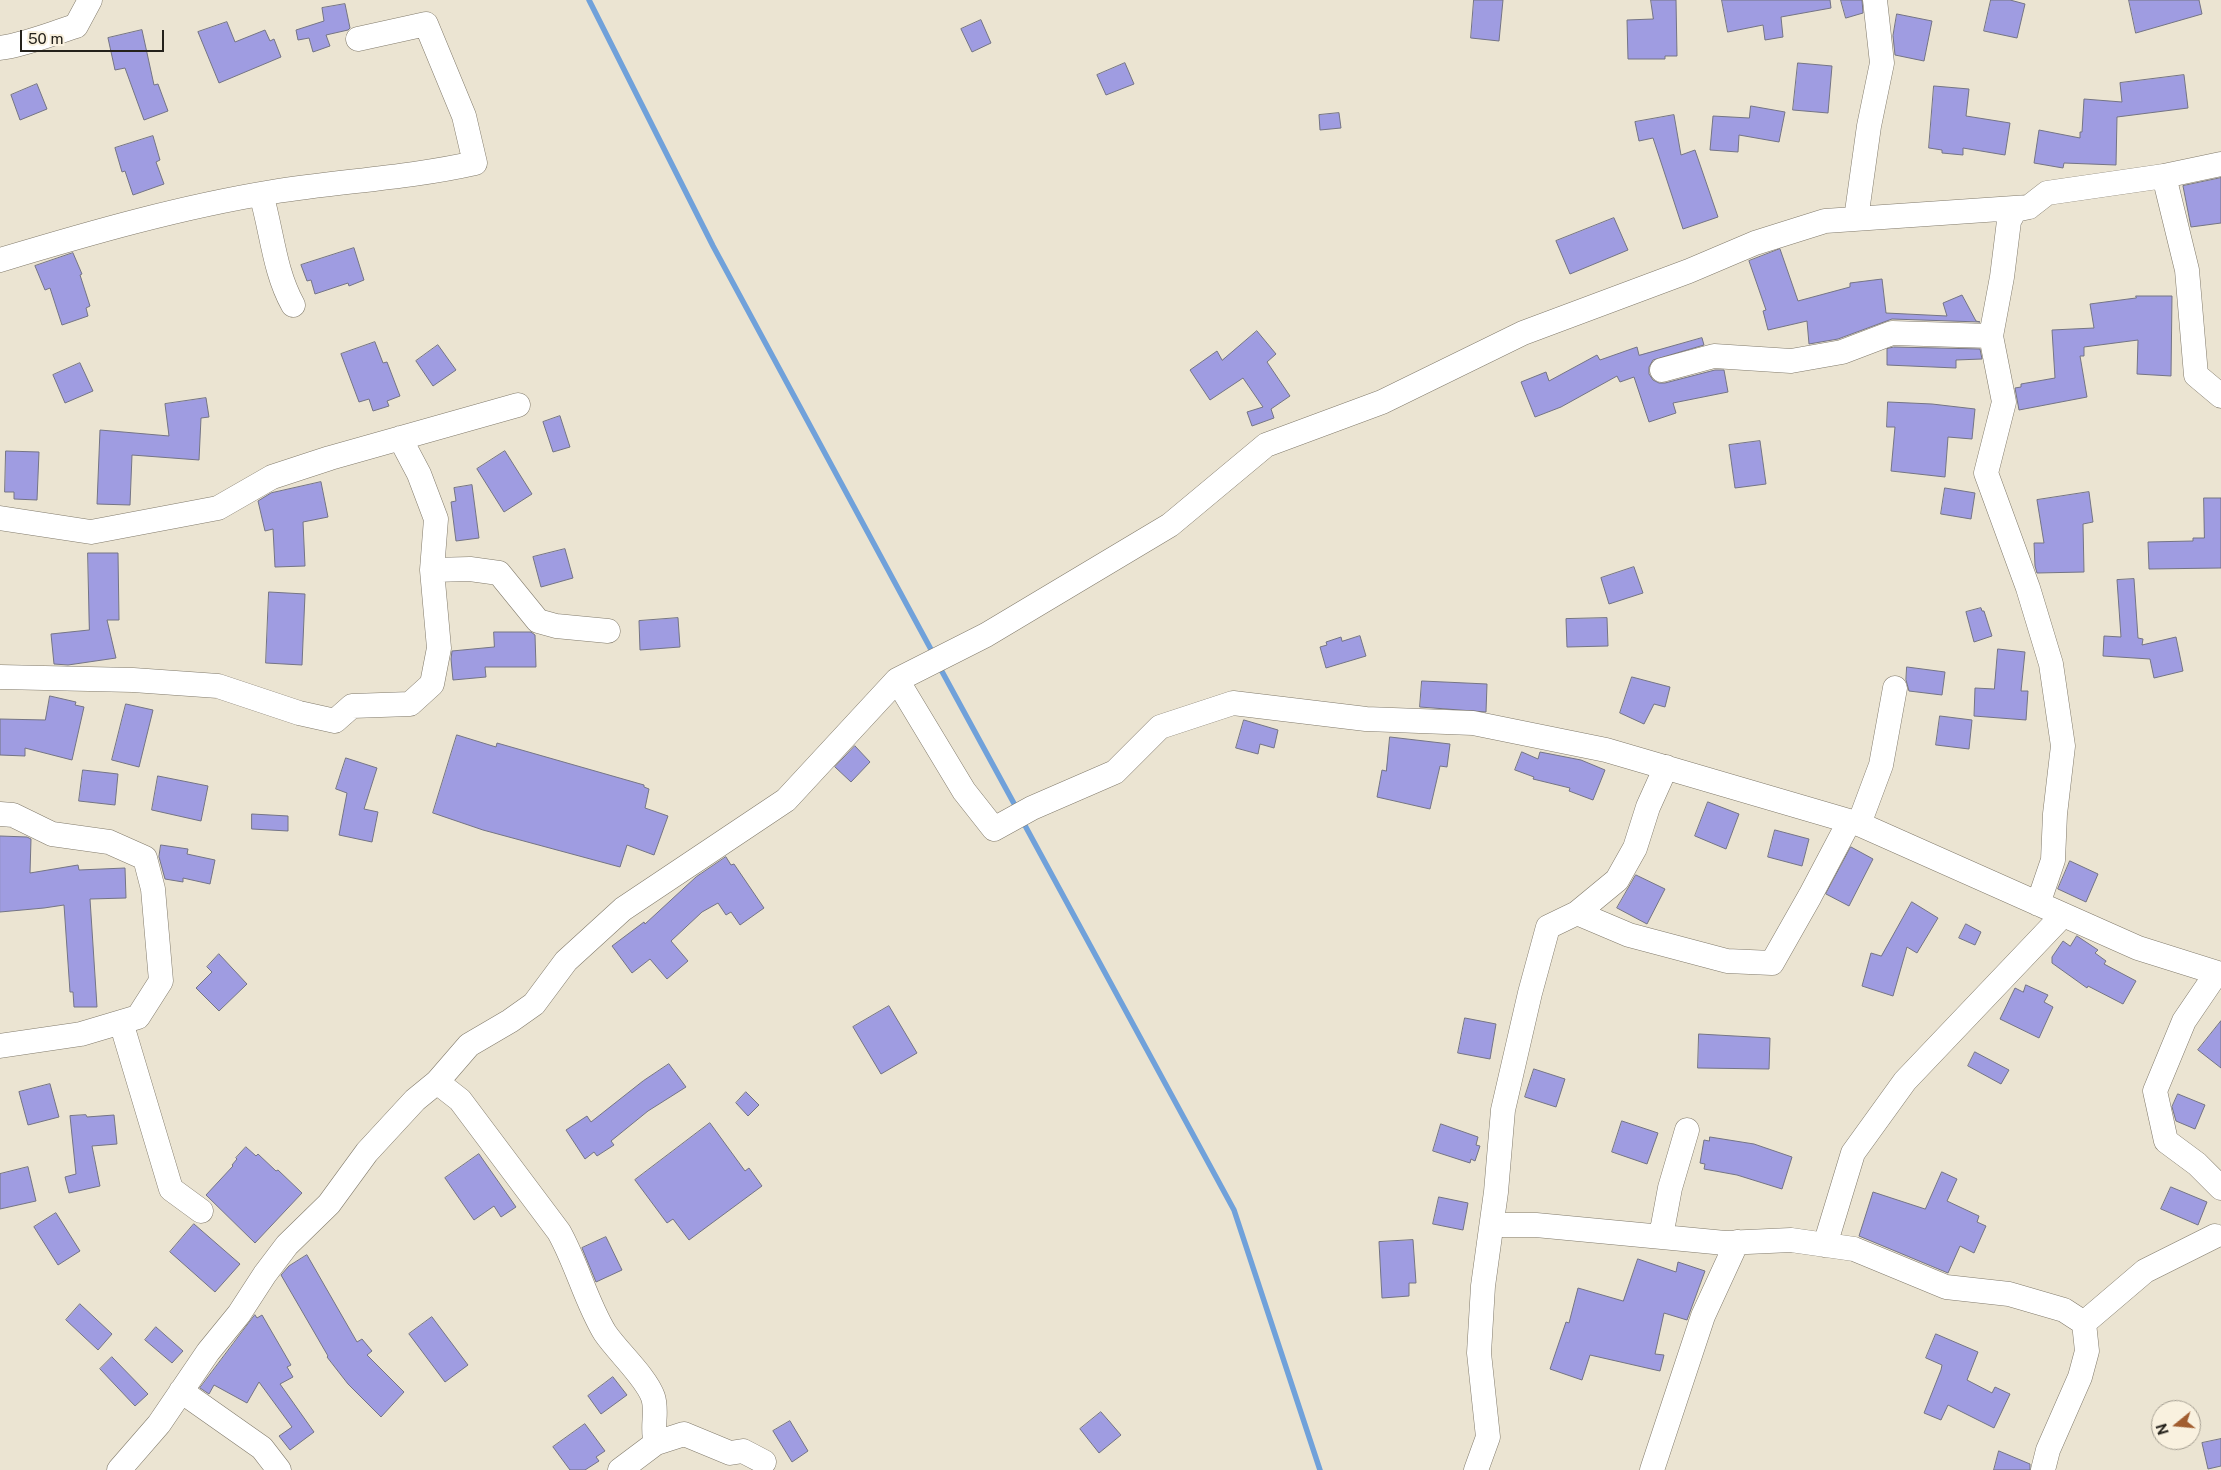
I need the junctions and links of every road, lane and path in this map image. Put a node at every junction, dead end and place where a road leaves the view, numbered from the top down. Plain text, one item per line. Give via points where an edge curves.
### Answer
1 (90, 0) edge
2 (1875, 0) edge
3 (358, 38) dead end
4 (0, 48) edge
5 (2221, 164) edge
6 (2164, 176) junction
7 (261, 194) junction
8 (2028, 207) junction
9 (1856, 219) junction
10 (0, 260) edge
11 (293, 305) dead end
12 (1991, 336) junction
13 (1662, 370) dead end
14 (2221, 396) edge
15 (518, 406) dead end
16 (400, 438) junction
17 (0, 518) edge
18 (432, 570) junction
19 (608, 631) dead end
20 (0, 677) edge
21 (897, 680) junction
22 (1895, 688) dead end
23 (1666, 768) junction
24 (0, 814) edge
25 (1854, 823) junction
26 (2038, 904) junction
27 (1577, 913) junction
28 (2063, 915) junction
29 (2219, 974) edge
30 (122, 1022) junction
31 (0, 1046) edge
32 (437, 1082) junction
33 (1687, 1130) dead end
34 (2221, 1188) edge
35 (201, 1211) dead end
36 (1492, 1225) junction
37 (2219, 1231) edge
38 (1662, 1236) junction
39 (1737, 1242) junction
40 (1825, 1245) junction
41 (2084, 1323) junction
42 (181, 1391) junction
43 (656, 1443) junction
44 (764, 1462) dead end
45 (119, 1470) edge
46 (279, 1470) edge
47 (620, 1470) edge
48 (1476, 1470) edge
49 (1652, 1470) edge
50 (2043, 1470) edge

1 - 4 street via 76,26 26,44
2 - 9 street via 1882,63
3 - 7 street via 426,24 464,116 475,163 440,171
5 - 6 street
6 - 8 street via 2047,192
6 - 14 street via 2187,270 2196,375
7 - 10 street via 105,228
7 - 11 street via 282,286
8 - 9 street
8 - 12 street via 2015,210 2009,221
9 - 21 street via 1825,221 1755,243 1523,333 1382,402 1266,445 1170,525 986,635
12 - 13 street via 1892,334 1842,352 1790,361 1714,356
12 - 26 street via 2004,402 1986,473 2028,588 2051,664 2063,746 2053,860
15 - 16 street
16 - 17 street via 272,477 218,508 91,532
16 - 18 street via 419,474 436,519
18 - 19 street via 470,569 499,573 538,621
18 - 20 street via 439,648 432,684 410,704 352,706 335,721 299,713 218,686
21 - 23 street via 964,791 994,829 1032,808 1115,772 1160,727 1233,703 1366,719 1473,723 1606,750
21 - 32 street via 786,800 623,909 566,961 534,1004 469,1045
22 - 25 street via 1881,765
23 - 25 street
23 - 27 street via 1635,848 1617,880
24 - 30 street via 13,815 52,834 109,842 145,858 154,899 161,981 138,1016
25 - 26 street
25 - 27 street via 1772,963 1727,961 1629,935
26 - 28 street
27 - 36 street via 1548,927 1530,993 1503,1110
28 - 29 street via 2138,948
28 - 40 street via 1905,1081 1853,1152
29 - 34 street via 2184,1021 2155,1092 2166,1140
30 - 31 street via 81,1034
30 - 35 street via 171,1190
32 - 42 street via 415,1100 367,1152 329,1204 287,1246
32 - 43 street via 460,1100 569,1250 604,1332 653,1397
33 - 38 street via 1670,1188
36 - 38 street via 1536,1225
36 - 48 street via 1483,1286 1479,1353 1488,1437
37 - 41 street via 2145,1271
38 - 39 street
39 - 40 street via 1791,1240
39 - 49 street via 1703,1316
40 - 41 street via 1854,1249 1946,1287 2009,1294 2064,1310
41 - 50 street via 2087,1350 2080,1378 2048,1450
42 - 45 street
42 - 46 street via 262,1448
43 - 44 street via 684,1434 730,1453 743,1451
43 - 47 street

